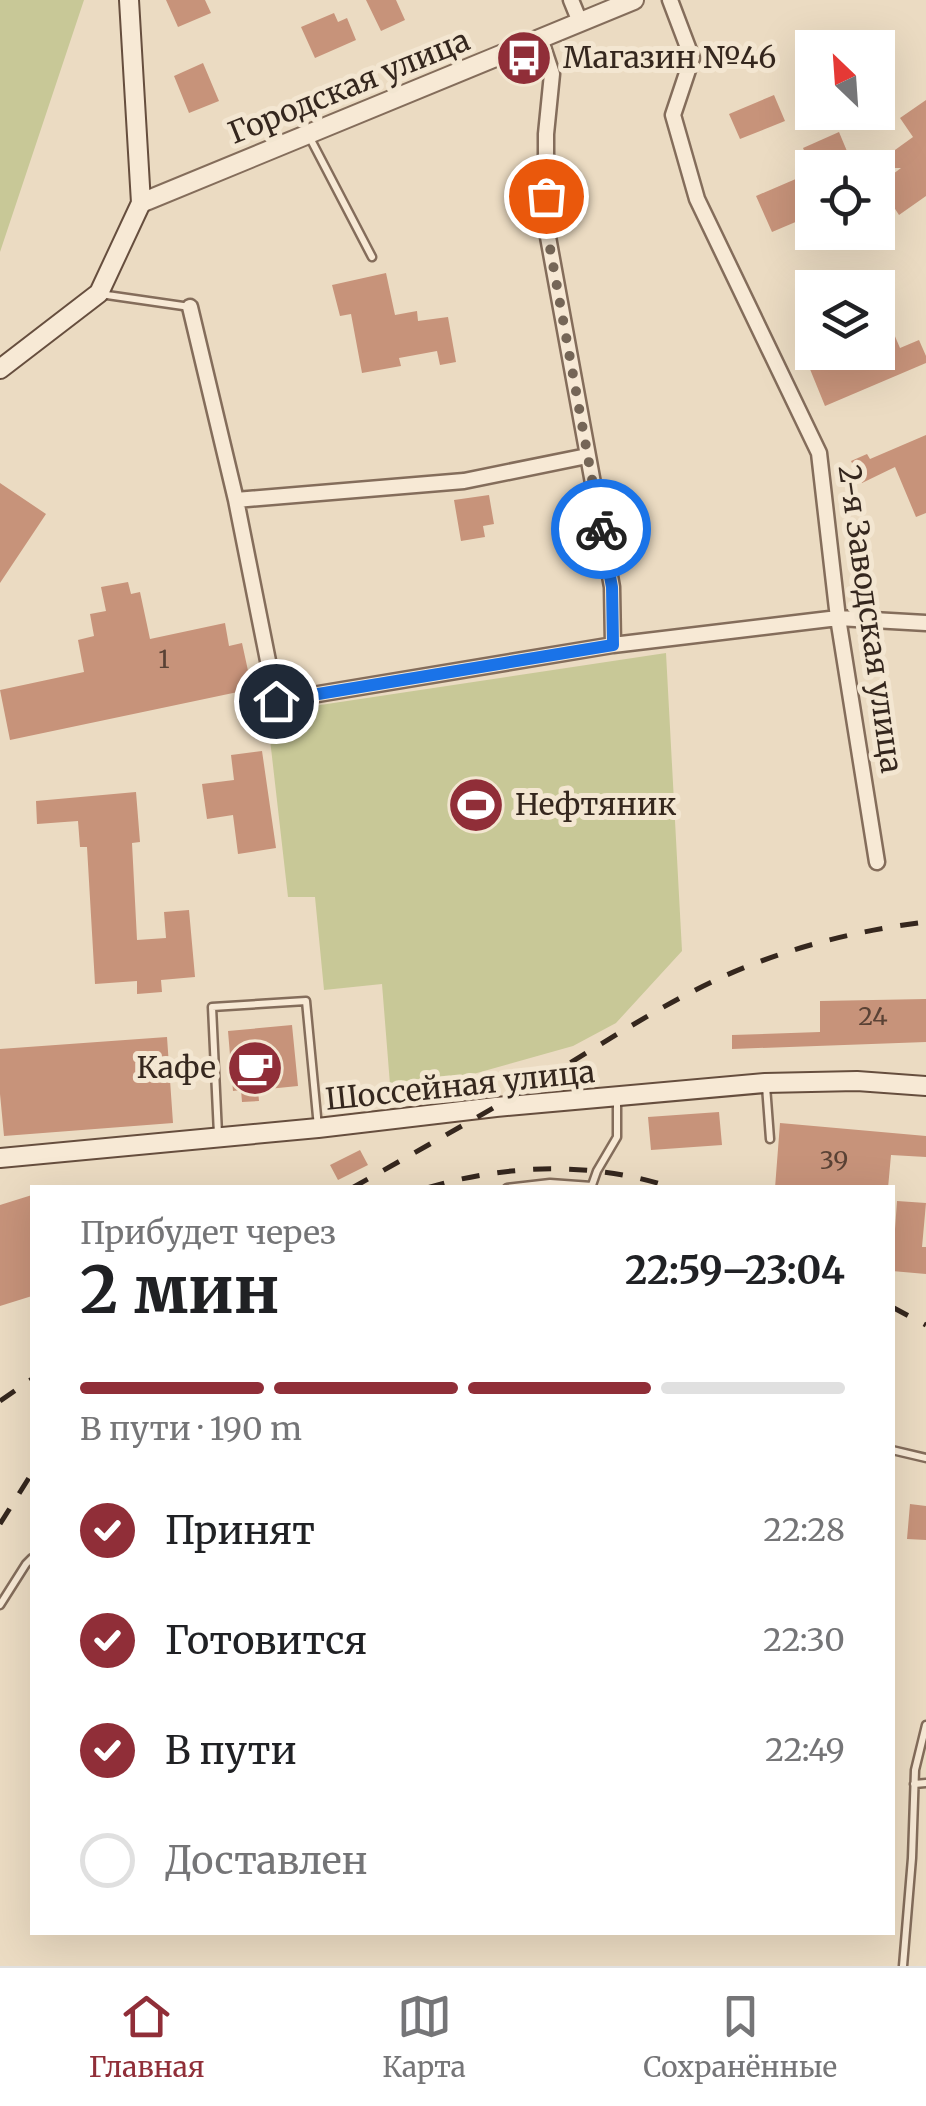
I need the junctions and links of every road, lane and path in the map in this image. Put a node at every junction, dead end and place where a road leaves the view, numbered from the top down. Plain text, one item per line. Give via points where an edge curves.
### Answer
1 (129, 0) edge
2 (571, 0) edge
3 (634, 0) edge
4 (670, 0) edge
5 (580, 22) junction
6 (540, 38) junction
7 (308, 134) junction
8 (141, 203) junction
9 (372, 257) dead end
10 (99, 294) junction
11 (190, 307) joint
12 (0, 368) edge
13 (587, 456) junction
14 (236, 500) junction
15 (838, 618) junction
16 (926, 623) edge
17 (613, 645) junction
18 (877, 862) dead end
19 (765, 1082) junction
20 (926, 1086) edge
21 (616, 1098) junction
22 (318, 1128) junction
23 (219, 1138) junction
24 (770, 1139) dead end
25 (0, 1158) edge
26 (532, 1185) edge
27 (571, 1185) edge
28 (592, 1185) edge
29 (895, 1451) edge
30 (926, 1458) edge
31 (30, 1560) edge
32 (0, 1605) edge
33 (926, 1725) edge
34 (914, 1784) junction
35 (926, 1784) edge
36 (903, 1966) edge

1 - 8 main road
2 - 5 street
3 - 5 main road, Городская улица
4 - 15 street, 2-я Заводская улица via 692,58 673,115 697,200 819,454
5 - 6 main road, Городская улица
6 - 7 main road, Городская улица
6 - 13 street via 552,74 546,226
7 - 8 main road, Городская улица
7 - 9 lane
8 - 10 main road
10 - 11 lane
10 - 12 main road
11 - 14 street
13 - 14 street via 464,481
13 - 17 street via 612,587
14 - 17 street via 276,701
15 - 16 street
15 - 17 street
15 - 18 street, 2-я Заводская улица
19 - 20 main road, Шоссейная улица
19 - 21 main road, Шоссейная улица
19 - 24 lane
21 - 22 main road, Шоссейная улица
21 - 28 lane via 617,1138
22 - 23 main road, Шоссейная улица
22 - 23 lane via 306,1001 212,1006
23 - 25 main road, Шоссейная улица
26 - 27 lane
29 - 30 lane
31 - 32 lane
33 - 34 lane
34 - 35 lane
34 - 36 lane

